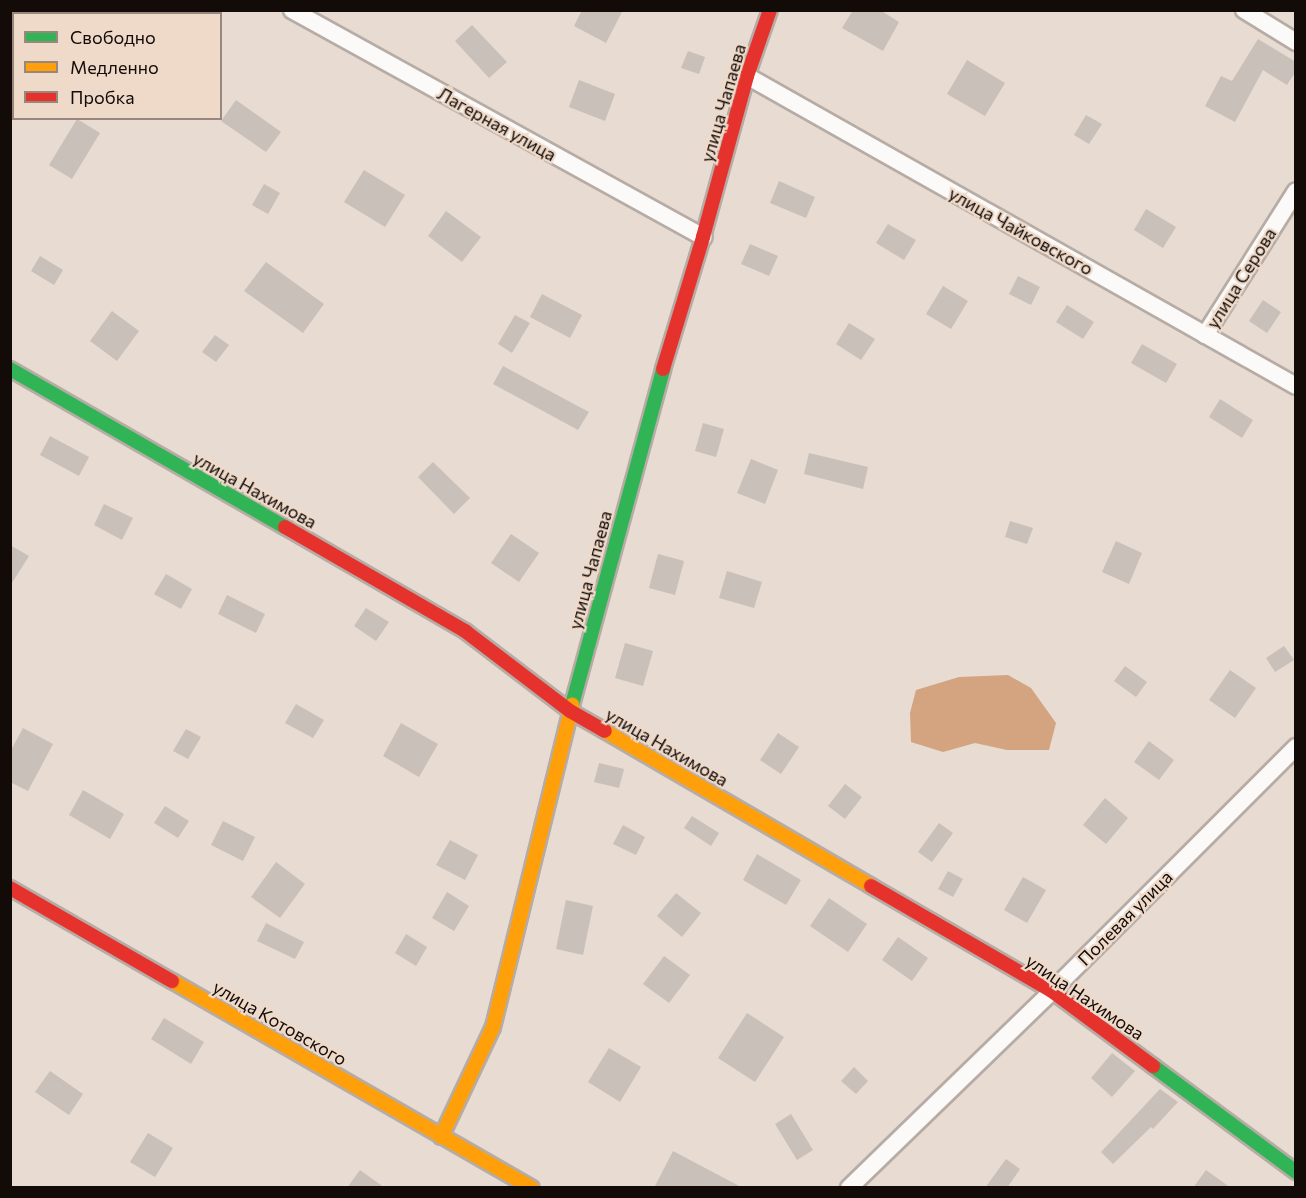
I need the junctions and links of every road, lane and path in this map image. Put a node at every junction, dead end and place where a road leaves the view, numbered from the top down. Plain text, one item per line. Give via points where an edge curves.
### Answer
1 (292, 10) edge
2 (770, 10) edge
3 (1244, 10) edge
4 (1296, 42) edge
5 (747, 76) junction
6 (1296, 191) edge
7 (703, 237) junction
8 (1205, 335) junction
9 (10, 369) edge
10 (1296, 386) edge
11 (570, 711) junction
12 (1296, 747) edge
13 (10, 888) edge
14 (1052, 991) junction
15 (441, 1137) junction
16 (1296, 1172) edge
17 (532, 1188) edge
18 (849, 1188) edge

1 - 7 street, Лагерная улица
2 - 5 street, улица Чапаева
3 - 4 street
5 - 7 street, улица Чапаева
5 - 8 street, улица Чайковского
6 - 8 street, улица Серова
7 - 11 street, улица Чапаева via 678,313
8 - 10 street, улица Чайковского
9 - 11 street, улица Нахимова via 465,631
11 - 14 street, улица Нахимова
11 - 15 street, улица Чапаева via 493,1027
12 - 14 street, Полевая улица
13 - 15 street, улица Котовского
14 - 16 street, улица Нахимова
14 - 18 street, Полевая улица
15 - 17 street, улица Котовского

